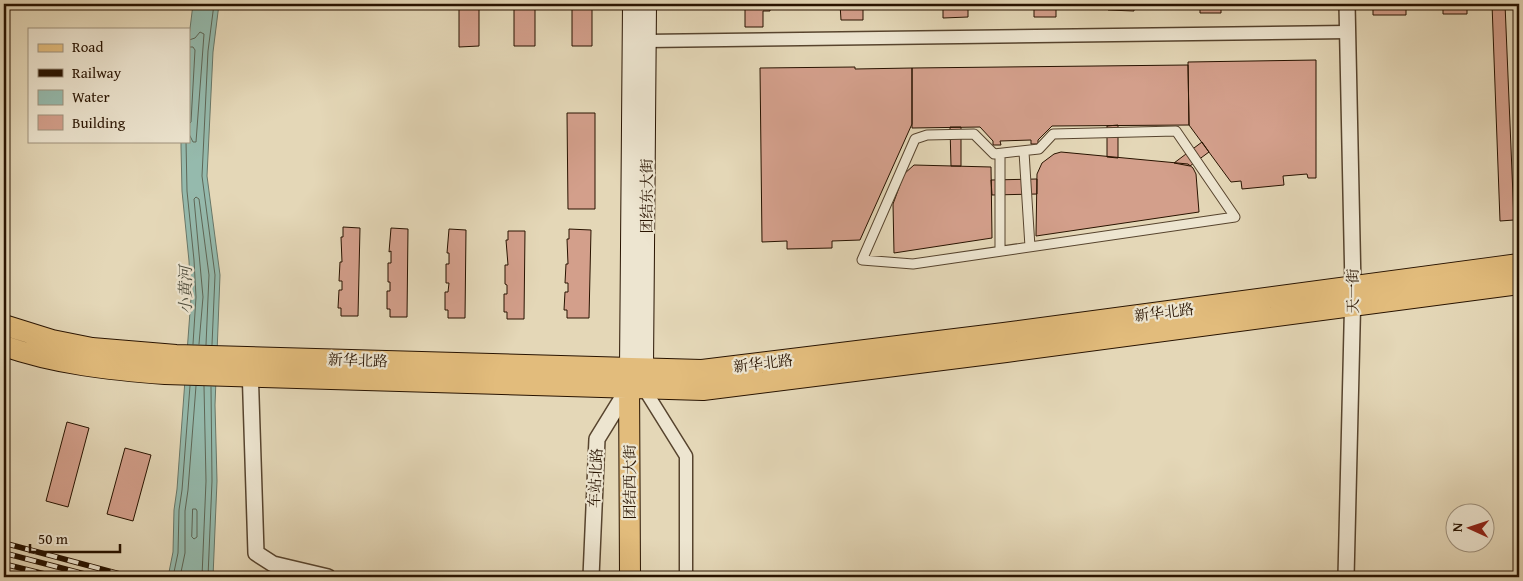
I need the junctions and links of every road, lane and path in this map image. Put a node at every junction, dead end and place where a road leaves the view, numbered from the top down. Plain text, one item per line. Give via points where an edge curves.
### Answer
1 (632, 4) edge
2 (647, 4) edge
3 (1347, 4) edge
4 (1348, 32) junction
5 (646, 41) junction
6 (1024, 152) junction
7 (1000, 154) junction
8 (1030, 247) junction
9 (1000, 251) junction
10 (1519, 264) edge
11 (1519, 284) edge
12 (1353, 297) junction
13 (4, 325) edge
14 (4, 346) edge
15 (176, 365) junction
16 (250, 367) junction
17 (636, 378) junction
18 (328, 577) edge
19 (591, 577) edge
20 (630, 577) edge
21 (640, 577) edge
22 (686, 577) edge
23 (1346, 577) edge

1 - 17 main road, 团结东大街
2 - 5 main road, 团结东大街
3 - 4 street, 天一街
4 - 5 street
4 - 12 street, 天一街
5 - 17 main road, 团结东大街
6 - 7 street
6 - 8 street
6 - 8 street via 1039,149 1053,134 1176,131 1235,217
7 - 9 street
7 - 9 street via 994,154 974,134 927,135 914,139 862,260 913,264
8 - 9 street
10 - 12 main road, 新华北路
11 - 12 main road, 新华北路
12 - 17 main road, 新华北路 via 1006,352 702,390
12 - 23 street, 天一街
13 - 15 main road, 新华北路 via 52,340
14 - 15 main road, 新华北路 via 89,367
15 - 16 main road, 新华北路
16 - 17 main road, 新华北路
16 - 18 street via 256,553 273,564
17 - 19 street, 车站北路 via 597,439
17 - 20 main road, 团结西大街
17 - 21 main road, 团结西大街
17 - 22 street via 686,456

